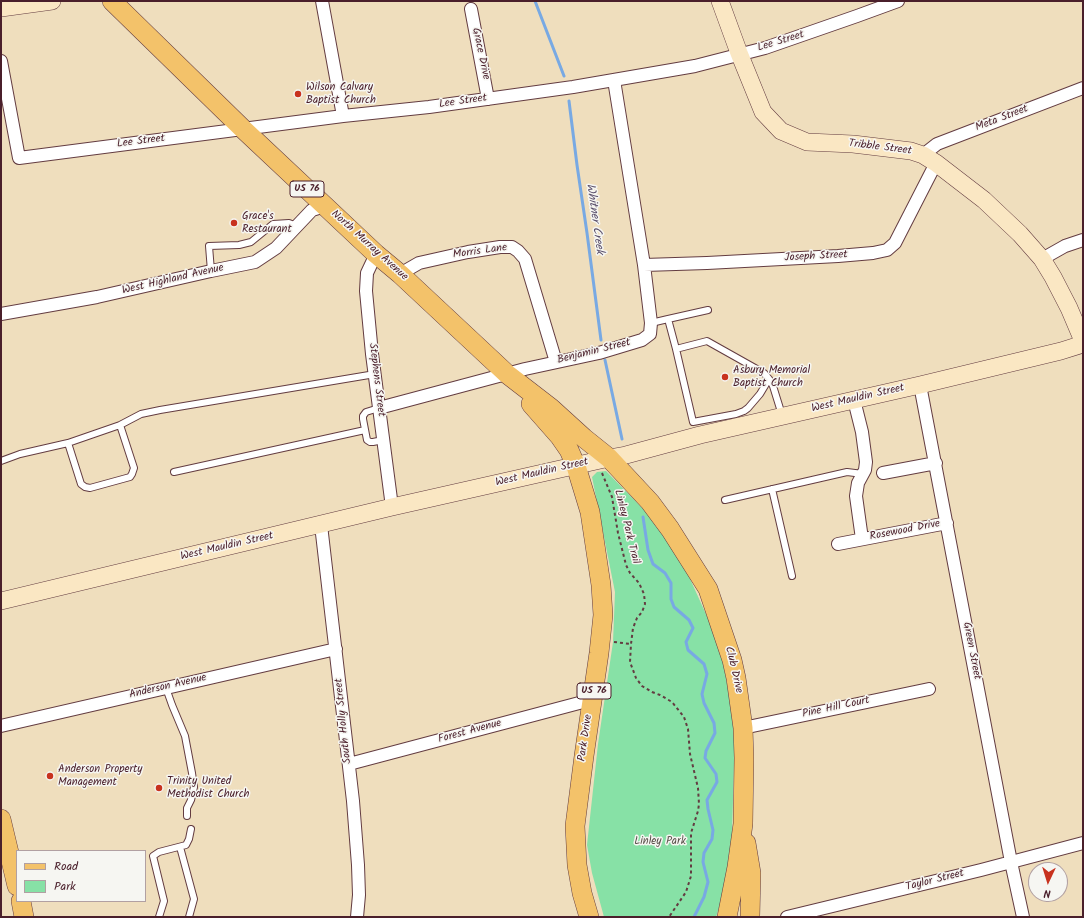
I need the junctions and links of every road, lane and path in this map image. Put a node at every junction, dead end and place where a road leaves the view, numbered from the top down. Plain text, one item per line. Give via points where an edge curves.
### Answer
1 (52, 1) edge
2 (112, 1) edge
3 (322, 1) edge
4 (720, 1) edge
5 (898, 1) edge
6 (1, 8) edge
7 (471, 9) dead end
8 (739, 54) junction
9 (1, 61) edge
10 (3, 80) edge
11 (614, 80) junction
12 (1083, 88) edge
13 (488, 99) junction
14 (343, 116) junction
15 (243, 129) junction
16 (929, 159) junction
17 (325, 206) junction
18 (297, 226) junction
19 (1083, 240) edge
20 (376, 254) junction
21 (1042, 259) junction
22 (644, 265) junction
23 (211, 271) junction
24 (400, 274) junction
25 (708, 310) dead end
26 (1, 314) edge
27 (668, 319) junction
28 (652, 323) junction
29 (1083, 343) edge
30 (676, 349) junction
31 (556, 362) junction
32 (374, 374) junction
33 (507, 374) junction
34 (769, 378) junction
35 (920, 385) junction
36 (854, 400) junction
37 (379, 408) junction
38 (782, 416) junction
39 (120, 424) junction
40 (365, 430) junction
41 (383, 440) junction
42 (68, 443) junction
43 (602, 460) junction
44 (1, 461) edge
45 (936, 463) junction
46 (576, 466) junction
47 (174, 472) dead end
48 (883, 473) dead end
49 (863, 474) junction
50 (772, 489) junction
51 (725, 500) dead end
52 (392, 507) junction
53 (947, 523) junction
54 (321, 525) junction
55 (862, 539) junction
56 (838, 544) dead end
57 (792, 576) dead end
58 (1, 601) edge
59 (613, 642) dead end
60 (630, 644) junction
61 (336, 649) junction
62 (166, 688) junction
63 (929, 689) dead end
64 (592, 703) junction
65 (1, 726) edge
66 (743, 728) junction
67 (349, 764) junction
68 (187, 816) dead end
69 (743, 824) junction
70 (2, 826) edge
71 (191, 829) dead end
72 (1083, 843) edge
73 (180, 847) junction
74 (1011, 862) junction
75 (16, 882) edge
76 (20, 902) edge
77 (24, 917) edge
78 (159, 917) edge
79 (188, 917) edge
80 (357, 917) edge
81 (589, 917) edge
82 (669, 917) edge
83 (727, 917) edge
84 (750, 917) edge
85 (787, 917) edge
86 (1023, 917) edge

1 - 6 street
2 - 15 main road, North Murray Avenue / US 76
3 - 14 street
4 - 8 street, Tribble Street
5 - 8 street, Lee Street via 764,48
7 - 13 street, Grace Drive
8 - 11 street, Lee Street via 695,66
8 - 16 street, Tribble Street via 763,112 781,131 807,142 912,151
9 - 10 street
10 - 15 street, Lee Street via 19,158
11 - 13 street, Lee Street
11 - 22 street
12 - 16 street, Meta Street via 937,144
13 - 14 street, Lee Street
14 - 15 street, Lee Street
15 - 17 main road, North Murray Avenue / US 76
16 - 21 street, Tribble Street via 984,200
16 - 22 street, Joseph Street via 895,243 888,250 838,256
17 - 18 street, West Highland Avenue via 312,210
17 - 20 main road, North Murray Avenue / US 76
18 - 23 street, West Highland Avenue via 276,248 255,262
18 - 23 lane via 289,223 273,224 252,242 209,246
19 - 21 street via 1065,246
20 - 24 main road, North Murray Avenue / US 76
20 - 32 street, Stephens Street via 367,273 366,292
21 - 29 street, Tribble Street via 1069,308
22 - 28 street
23 - 26 street, West Highland Avenue via 97,297
24 - 31 street, Morris Lane via 419,263 468,252 500,247 518,250 525,259
24 - 33 main road, North Murray Avenue / US 76
25 - 27 lane
27 - 28 lane
27 - 30 lane
28 - 31 street, Benjamin Street via 650,334 642,340
29 - 35 street, West Mauldin Street via 1061,351
30 - 34 lane via 707,341
30 - 34 lane via 693,422 736,414 748,408
31 - 33 street, Benjamin Street
32 - 37 street, Stephens Street
32 - 39 lane via 160,410 141,414
33 - 37 street, Benjamin Street
33 - 43 main road, North Murray Avenue / US 76 via 552,408 584,438
33 - 46 main road, North Murray Avenue / US 76 via 560,437
34 - 38 lane
35 - 36 street, West Mauldin Street
35 - 45 street, Green Street
36 - 38 street, West Mauldin Street
36 - 49 street, Rosewood Drive via 866,462
37 - 40 lane via 366,412 363,416
37 - 41 street, Stephens Street
38 - 43 street, West Mauldin Street
39 - 42 lane
39 - 42 lane via 134,468 130,477 90,488 85,487 81,484
40 - 41 lane via 370,442
40 - 47 lane
41 - 52 street, Stephens Street
42 - 44 lane
43 - 46 street, West Mauldin Street
43 - 60 path, Linley Park Trail via 626,565 644,594 645,604 633,628
43 - 66 main road, Club Drive / US 76 via 650,502 670,528 708,589 732,660
45 - 48 street
45 - 53 street, Green Street
46 - 52 street, West Mauldin Street
46 - 64 main road, Park Drive / US 76 via 590,512 601,584 603,615
49 - 50 lane via 847,472
49 - 55 street, Rosewood Drive via 858,483 856,496
50 - 51 lane
50 - 57 lane
52 - 54 street, West Mauldin Street
53 - 55 street, Rosewood Drive
53 - 74 street, Green Street
54 - 58 street, West Mauldin Street
54 - 61 street, South Holly Street
55 - 56 street, Rosewood Drive
59 - 60 path
60 - 82 path, Linley Park Trail via 630,662 636,678 642,686 672,702 684,717 698,788 699,804 691,838 691,876 686,892
61 - 62 street, Anderson Avenue
61 - 67 street, South Holly Street
62 - 65 street, Anderson Avenue
62 - 68 lane via 185,736 192,773 194,787
63 - 66 street, Pine Hill Court
64 - 67 street, Forest Avenue via 583,702
64 - 81 main road, Park Drive / US 76 via 575,826 577,865
66 - 69 main road, Club Drive / US 76
67 - 80 street, South Holly Street via 358,865
69 - 83 main road, Club Drive / US 76
69 - 84 main road via 751,873
70 - 75 main road
71 - 73 lane via 190,839 186,845
72 - 74 street, Taylor Street
73 - 78 lane via 153,856 164,901
73 - 79 lane via 194,899
74 - 85 street, Taylor Street
74 - 86 street, Green Street
76 - 77 main road

